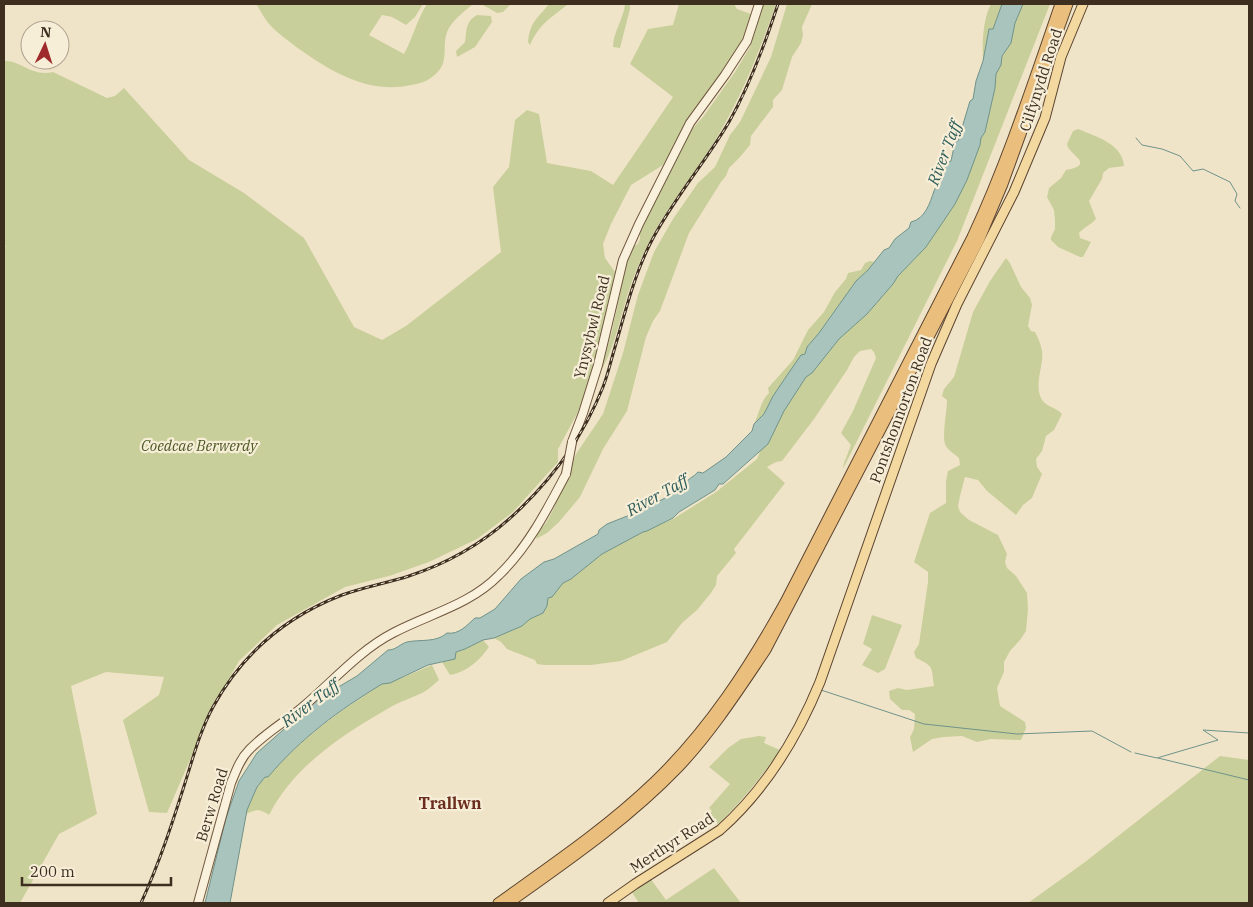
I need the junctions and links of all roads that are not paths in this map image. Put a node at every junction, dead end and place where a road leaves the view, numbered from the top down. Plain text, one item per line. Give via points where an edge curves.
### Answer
1 (759, 4) edge
2 (1060, 4) edge
3 (1068, 4) edge
4 (1083, 4) edge
5 (1014, 192) joint
6 (419, 621) joint
7 (833, 645) joint
8 (657, 784) junction
9 (636, 803) junction
10 (198, 903) edge
11 (498, 903) edge
12 (510, 903) edge
13 (608, 903) edge

1 - 6 main road, Ynysybwl Road, bridge via 747,41 690,123 623,260 598,365 572,442 566,474 538,527 499,575 479,592
2 - 8 highway via 987,205 785,602 731,690
3 - 8 highway via 1003,184 978,241 790,606 766,650 731,702 700,742
4 - 5 main road, Cilfynydd Road via 1061,57 1046,118
5 - 7 main road, Pontshonnorton Road via 957,304 931,364
6 - 10 main road, Berw Road via 378,641 248,752 231,783
7 - 13 main road, Merthyr Road via 812,702 791,742 776,767 741,810 720,830
8 - 9 highway
9 - 11 highway
9 - 12 highway via 602,836

